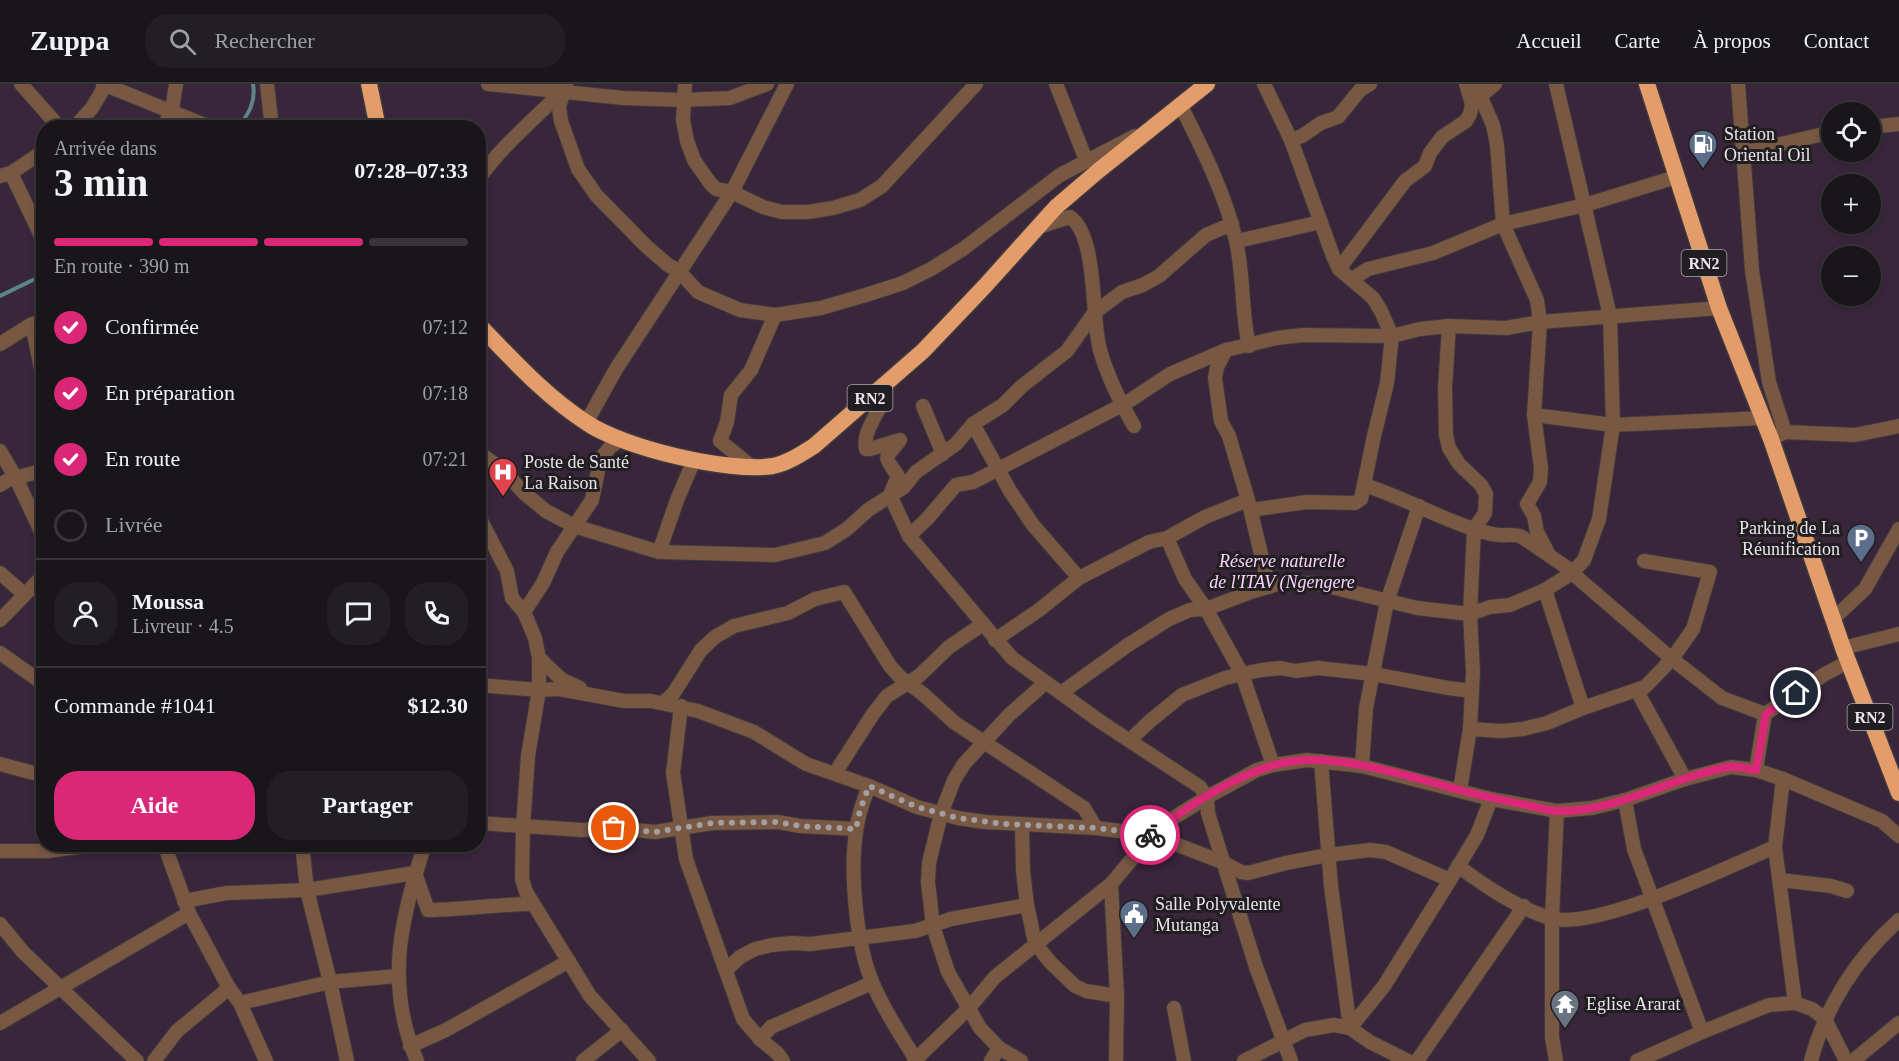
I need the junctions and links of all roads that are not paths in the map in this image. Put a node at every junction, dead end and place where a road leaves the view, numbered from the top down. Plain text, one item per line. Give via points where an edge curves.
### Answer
1 (21, 84) edge
2 (176, 84) edge
3 (267, 84) edge
4 (369, 84) edge
5 (488, 84) edge
6 (685, 84) edge
7 (767, 84) edge
8 (787, 84) edge
9 (976, 84) edge
10 (1056, 84) edge
11 (1264, 84) edge
12 (1370, 84) edge
13 (1466, 84) edge
14 (1494, 84) edge
15 (1556, 84) edge
16 (1647, 84) edge
17 (1738, 84) edge
18 (104, 85) edge
19 (564, 87) edge
20 (1196, 87) edge
21 (1478, 90) edge
22 (683, 100) junction
23 (1180, 104) junction
24 (172, 110) junction
25 (53, 120) edge
26 (81, 120) edge
27 (167, 120) edge
28 (194, 120) edge
29 (271, 120) edge
30 (376, 120) edge
31 (1899, 124) edge
32 (1881, 126) edge
33 (1154, 127) junction
34 (1821, 135) edge
35 (1291, 140) junction
36 (1742, 153) junction
37 (36, 156) edge
38 (1086, 160) junction
39 (486, 168) edge
40 (5, 175) edge
41 (1676, 177) junction
42 (732, 192) junction
43 (1585, 205) junction
44 (1321, 222) junction
45 (1232, 224) junction
46 (1503, 224) junction
47 (1036, 227) junction
48 (36, 228) edge
49 (1237, 241) junction
50 (1339, 269) junction
51 (679, 271) junction
52 (1352, 279) junction
53 (1719, 308) junction
54 (1094, 313) junction
55 (775, 315) junction
56 (1610, 316) junction
57 (1540, 322) junction
58 (36, 323) edge
59 (1449, 326) junction
60 (486, 332) edge
61 (1392, 336) junction
62 (0, 344) edge
63 (1249, 346) junction
64 (1226, 350) junction
65 (885, 384) junction
66 (1122, 405) junction
67 (923, 406) dead end
68 (1534, 415) junction
69 (1763, 418) junction
70 (586, 423) junction
71 (973, 424) junction
72 (1613, 425) junction
73 (1134, 426) dead end
74 (1899, 426) edge
75 (1778, 436) junction
76 (621, 439) junction
77 (0, 451) edge
78 (943, 454) junction
79 (486, 458) edge
80 (694, 460) junction
81 (753, 468) junction
82 (999, 469) junction
83 (36, 472) edge
84 (16, 478) junction
85 (0, 485) edge
86 (1364, 485) junction
87 (890, 495) junction
88 (1250, 505) junction
89 (1419, 506) junction
90 (36, 521) edge
91 (574, 526) junction
92 (1474, 529) junction
93 (1899, 529) edge
94 (486, 530) edge
95 (909, 536) junction
96 (1167, 538) junction
97 (659, 552) junction
98 (1548, 553) junction
99 (1644, 561) dead end
100 (0, 573) edge
101 (1572, 573) junction
102 (1079, 578) junction
103 (36, 583) edge
104 (1269, 587) junction
105 (1545, 590) junction
106 (24, 594) junction
107 (1387, 602) junction
108 (1206, 609) junction
109 (524, 612) junction
110 (1470, 614) junction
111 (1833, 619) junction
112 (0, 620) edge
113 (983, 624) junction
114 (1899, 634) edge
115 (995, 640) junction
116 (0, 653) edge
117 (1846, 655) junction
118 (539, 658) junction
119 (1672, 658) junction
120 (1242, 674) junction
121 (1373, 674) junction
122 (36, 678) edge
123 (908, 683) junction
124 (1045, 683) junction
125 (486, 686) edge
126 (538, 690) junction
127 (1472, 691) junction
128 (1637, 691) junction
129 (1061, 693) junction
130 (595, 696) junction
131 (663, 703) junction
132 (681, 706) junction
133 (1583, 708) junction
134 (1766, 714) junction
135 (1470, 729) junction
136 (1130, 740) junction
137 (985, 743) junction
138 (1321, 761) junction
139 (0, 764) edge
140 (1273, 765) junction
141 (1362, 766) junction
142 (1756, 770) junction
143 (36, 773) edge
144 (835, 773) junction
145 (1685, 779) junction
146 (1783, 779) junction
147 (869, 786) junction
148 (1460, 790) junction
149 (1899, 793) edge
150 (1206, 797) junction
151 (1491, 799) junction
152 (1625, 800) junction
153 (1557, 811) junction
154 (941, 814) junction
155 (486, 824) edge
156 (1022, 825) junction
157 (523, 827) junction
158 (681, 828) junction
159 (1096, 828) junction
160 (856, 829) junction
161 (1152, 835) junction
162 (1899, 836) edge
163 (1775, 847) junction
164 (36, 849) edge
165 (0, 851) edge
166 (167, 852) edge
167 (303, 852) edge
168 (422, 852) edge
169 (1328, 855) junction
170 (1222, 862) junction
171 (1458, 866) junction
172 (415, 873) junction
173 (1450, 880) junction
174 (1780, 880) junction
175 (1111, 884) junction
176 (307, 890) junction
177 (1847, 891) dead end
178 (1652, 899) junction
179 (533, 904) junction
180 (1027, 905) junction
181 (1524, 906) junction
182 (187, 907) junction
183 (428, 910) junction
184 (405, 913) junction
185 (1552, 918) junction
186 (1899, 920) edge
187 (0, 924) edge
188 (933, 926) junction
189 (861, 938) junction
190 (1035, 943) junction
191 (568, 961) junction
192 (726, 970) junction
193 (397, 976) junction
194 (330, 982) junction
195 (872, 983) junction
196 (62, 987) junction
197 (229, 988) junction
198 (1116, 996) junction
199 (240, 1003) junction
200 (1795, 1003) junction
201 (1174, 1008) dead end
202 (968, 1009) junction
203 (1825, 1018) junction
204 (0, 1023) edge
205 (1899, 1023) edge
206 (1350, 1028) junction
207 (622, 1030) junction
208 (1702, 1032) junction
209 (760, 1039) junction
210 (1284, 1040) junction
211 (410, 1046) junction
212 (999, 1048) junction
213 (915, 1060) edge
214 (137, 1061) edge
215 (154, 1061) edge
216 (266, 1061) edge
217 (347, 1061) edge
218 (417, 1061) edge
219 (583, 1061) edge
220 (649, 1061) edge
221 (783, 1061) edge
222 (991, 1061) edge
223 (1021, 1061) edge
224 (1116, 1061) edge
225 (1184, 1061) edge
226 (1244, 1061) edge
227 (1291, 1061) edge
228 (1408, 1061) edge
229 (1417, 1061) edge
230 (1556, 1061) edge
231 (1637, 1061) edge
232 (1811, 1061) edge
233 (1846, 1061) edge
234 (1853, 1061) edge

1 - 25 street
2 - 24 street
3 - 29 street
4 - 30 highway
5 - 19 street
6 - 22 street
7 - 22 street via 730,98
8 - 42 street
9 - 42 street via 882,186 860,200 808,212 782,212
10 - 38 street
11 - 35 street
12 - 35 street via 1360,90 1338,117
13 - 50 street via 1472,104 1466,121 1442,137 1425,166 1406,181
14 - 21 street
15 - 43 street
16 - 41 highway, RN2
17 - 36 street
18 - 24 street
18 - 26 street
19 - 22 street via 623,98
19 - 39 street
19 - 51 street via 561,122 578,169 596,195 646,246
20 - 23 highway, RN2
21 - 46 street via 1497,145
22 - 42 street via 683,120 694,160 716,189
23 - 33 highway, RN2
23 - 45 street via 1207,157
24 - 27 street
24 - 28 street
31 - 32 street
33 - 38 street
33 - 47 highway, RN2
34 - 36 street
35 - 44 street
36 - 75 street via 1752,270
37 - 40 street
38 - 55 street via 1060,175 963,249 903,283 821,308
40 - 48 street
41 - 43 street
41 - 53 highway, RN2
42 - 51 street
43 - 46 street
43 - 56 street
44 - 49 street
44 - 50 street
45 - 49 street
45 - 54 street via 1206,235 1159,276 1122,291
46 - 52 street via 1432,253 1368,269
46 - 57 street via 1537,300
47 - 54 street via 1073,219 1092,271
47 - 65 highway, RN2 via 948,326
49 - 63 street
50 - 52 street
51 - 55 street via 698,292 719,302 740,310
51 - 70 street
52 - 61 street via 1373,298
53 - 56 street
53 - 69 highway, RN2
54 - 66 street via 1100,350
54 - 71 street via 1067,351 1003,405
55 - 81 street via 751,370 731,394 720,441
56 - 57 street
56 - 72 street
57 - 59 street via 1506,328
57 - 68 street
58 - 62 street
59 - 61 street
59 - 92 street via 1446,435 1459,464 1486,494 1485,513
60 - 70 highway, RN2 via 546,392
61 - 63 street via 1303,335
61 - 86 street via 1388,383
63 - 64 street
64 - 66 street via 1170,374
64 - 88 street via 1216,367 1215,378 1221,421
65 - 81 highway, RN2 via 814,446 787,462
65 - 87 street via 865,447 900,440 887,457 898,476
66 - 73 street
66 - 82 street
67 - 78 street
68 - 72 street
68 - 98 street via 1540,482 1527,504
69 - 72 street
69 - 75 highway, RN2
70 - 76 highway, RN2
71 - 78 street
71 - 82 street
72 - 101 street via 1599,519 1584,560
74 - 75 street via 1856,435
75 - 111 highway, RN2
76 - 80 highway, RN2
76 - 91 street via 603,456 592,501
77 - 84 street
78 - 87 street
79 - 91 street via 524,494
80 - 81 highway, RN2
80 - 97 street
82 - 95 street via 973,482 956,485
82 - 102 street via 1033,525
83 - 84 street
84 - 85 street
84 - 90 street
86 - 88 street via 1361,499 1355,503
86 - 89 street
87 - 95 street
87 - 97 street via 825,543 794,552
88 - 96 street via 1205,517
88 - 104 street
89 - 92 street
89 - 107 street
91 - 97 street
91 - 109 street
92 - 98 street via 1515,534
92 - 110 street
93 - 111 street via 1865,589
94 - 109 street via 507,571 512,598
95 - 113 street
96 - 102 street via 1149,542
96 - 108 street via 1185,579
98 - 101 street
99 - 119 street via 1710,572 1693,629
100 - 106 street
101 - 105 street
101 - 119 street
102 - 115 street
103 - 106 street
104 - 107 street via 1315,583
104 - 108 street
105 - 110 street via 1510,605
105 - 133 street
106 - 112 street
107 - 110 street
107 - 121 street
108 - 120 street
108 - 129 street via 1190,610 1169,619
109 - 118 street
110 - 127 street
111 - 117 highway, RN2
113 - 115 street
113 - 123 street
114 - 117 street
115 - 124 street
116 - 122 street
117 - 134 street
117 - 149 highway, RN2
118 - 126 street
118 - 130 street via 561,679
119 - 128 street
119 - 134 street via 1722,698
120 - 121 street via 1318,668
120 - 136 street via 1182,695
120 - 140 street
121 - 127 street
121 - 141 street
123 - 131 street via 890,666 844,592 815,599 788,613 734,626 715,637
123 - 137 street
123 - 144 street via 887,696
124 - 129 street
124 - 137 street
125 - 126 street
126 - 130 street via 559,689
126 - 157 street
127 - 135 street
128 - 133 street
128 - 145 street
129 - 136 street
130 - 131 street
131 - 132 street
132 - 144 street via 754,732 806,764
132 - 158 street via 673,773
133 - 135 street via 1523,729
134 - 142 street
135 - 148 street
136 - 150 street via 1200,787
137 - 154 street via 954,780
137 - 159 street via 1084,808
138 - 140 street
138 - 141 street
138 - 169 street
139 - 143 street
140 - 150 street
141 - 148 street
142 - 145 street via 1731,767
142 - 146 street
144 - 147 street
145 - 152 street
146 - 162 street via 1882,821
146 - 163 street
147 - 154 street
147 - 160 street
148 - 151 street
150 - 161 street
150 - 170 street
151 - 153 street
151 - 171 street
152 - 153 street
152 - 178 street via 1634,849
153 - 185 street
154 - 156 street
154 - 188 street via 929,863
155 - 157 street
156 - 159 street
156 - 180 street
157 - 158 street via 655,832
157 - 179 street via 522,879
158 - 160 street via 712,823 778,822
158 - 192 street via 686,859
159 - 161 street
160 - 189 street via 854,873
161 - 170 street
161 - 175 street
163 - 174 street
163 - 178 street
164 - 165 street
166 - 182 street
167 - 176 street
168 - 172 street
169 - 170 street via 1248,873
169 - 173 street via 1386,852
169 - 206 street
170 - 210 street
171 - 173 street
171 - 181 street
172 - 176 street
172 - 183 street
172 - 184 street
173 - 206 street via 1384,986
174 - 177 street
174 - 200 street
175 - 190 street
175 - 198 street
176 - 182 street via 227,893
176 - 194 street
178 - 185 street via 1583,919
178 - 208 street
179 - 183 street
179 - 191 street
180 - 188 street
180 - 190 street
181 - 185 street
181 - 229 street
182 - 196 street
182 - 197 street
183 - 184 street
184 - 193 street
185 - 230 street via 1552,1037
186 - 203 street via 1858,964
187 - 196 street via 22,952
188 - 189 street
188 - 202 street via 948,972
189 - 192 street via 755,949
189 - 195 street
190 - 198 street via 1075,986
190 - 202 street via 995,977
191 - 207 street via 590,996
191 - 211 street
192 - 209 street via 743,1019
193 - 194 street
193 - 211 street
194 - 199 street
194 - 217 street
195 - 209 street via 771,1027
195 - 213 street
196 - 204 street
196 - 214 street
197 - 199 street
197 - 215 street via 177,1031
198 - 224 street
199 - 216 street
200 - 203 street
200 - 208 street via 1769,1005
201 - 225 street
202 - 212 street
202 - 213 street
203 - 232 street
203 - 233 street
205 - 234 street
206 - 210 street via 1315,1027
206 - 228 street
207 - 219 street
207 - 220 street
208 - 231 street
209 - 221 street
210 - 226 street
210 - 227 street
211 - 218 street
212 - 222 street
212 - 223 street

